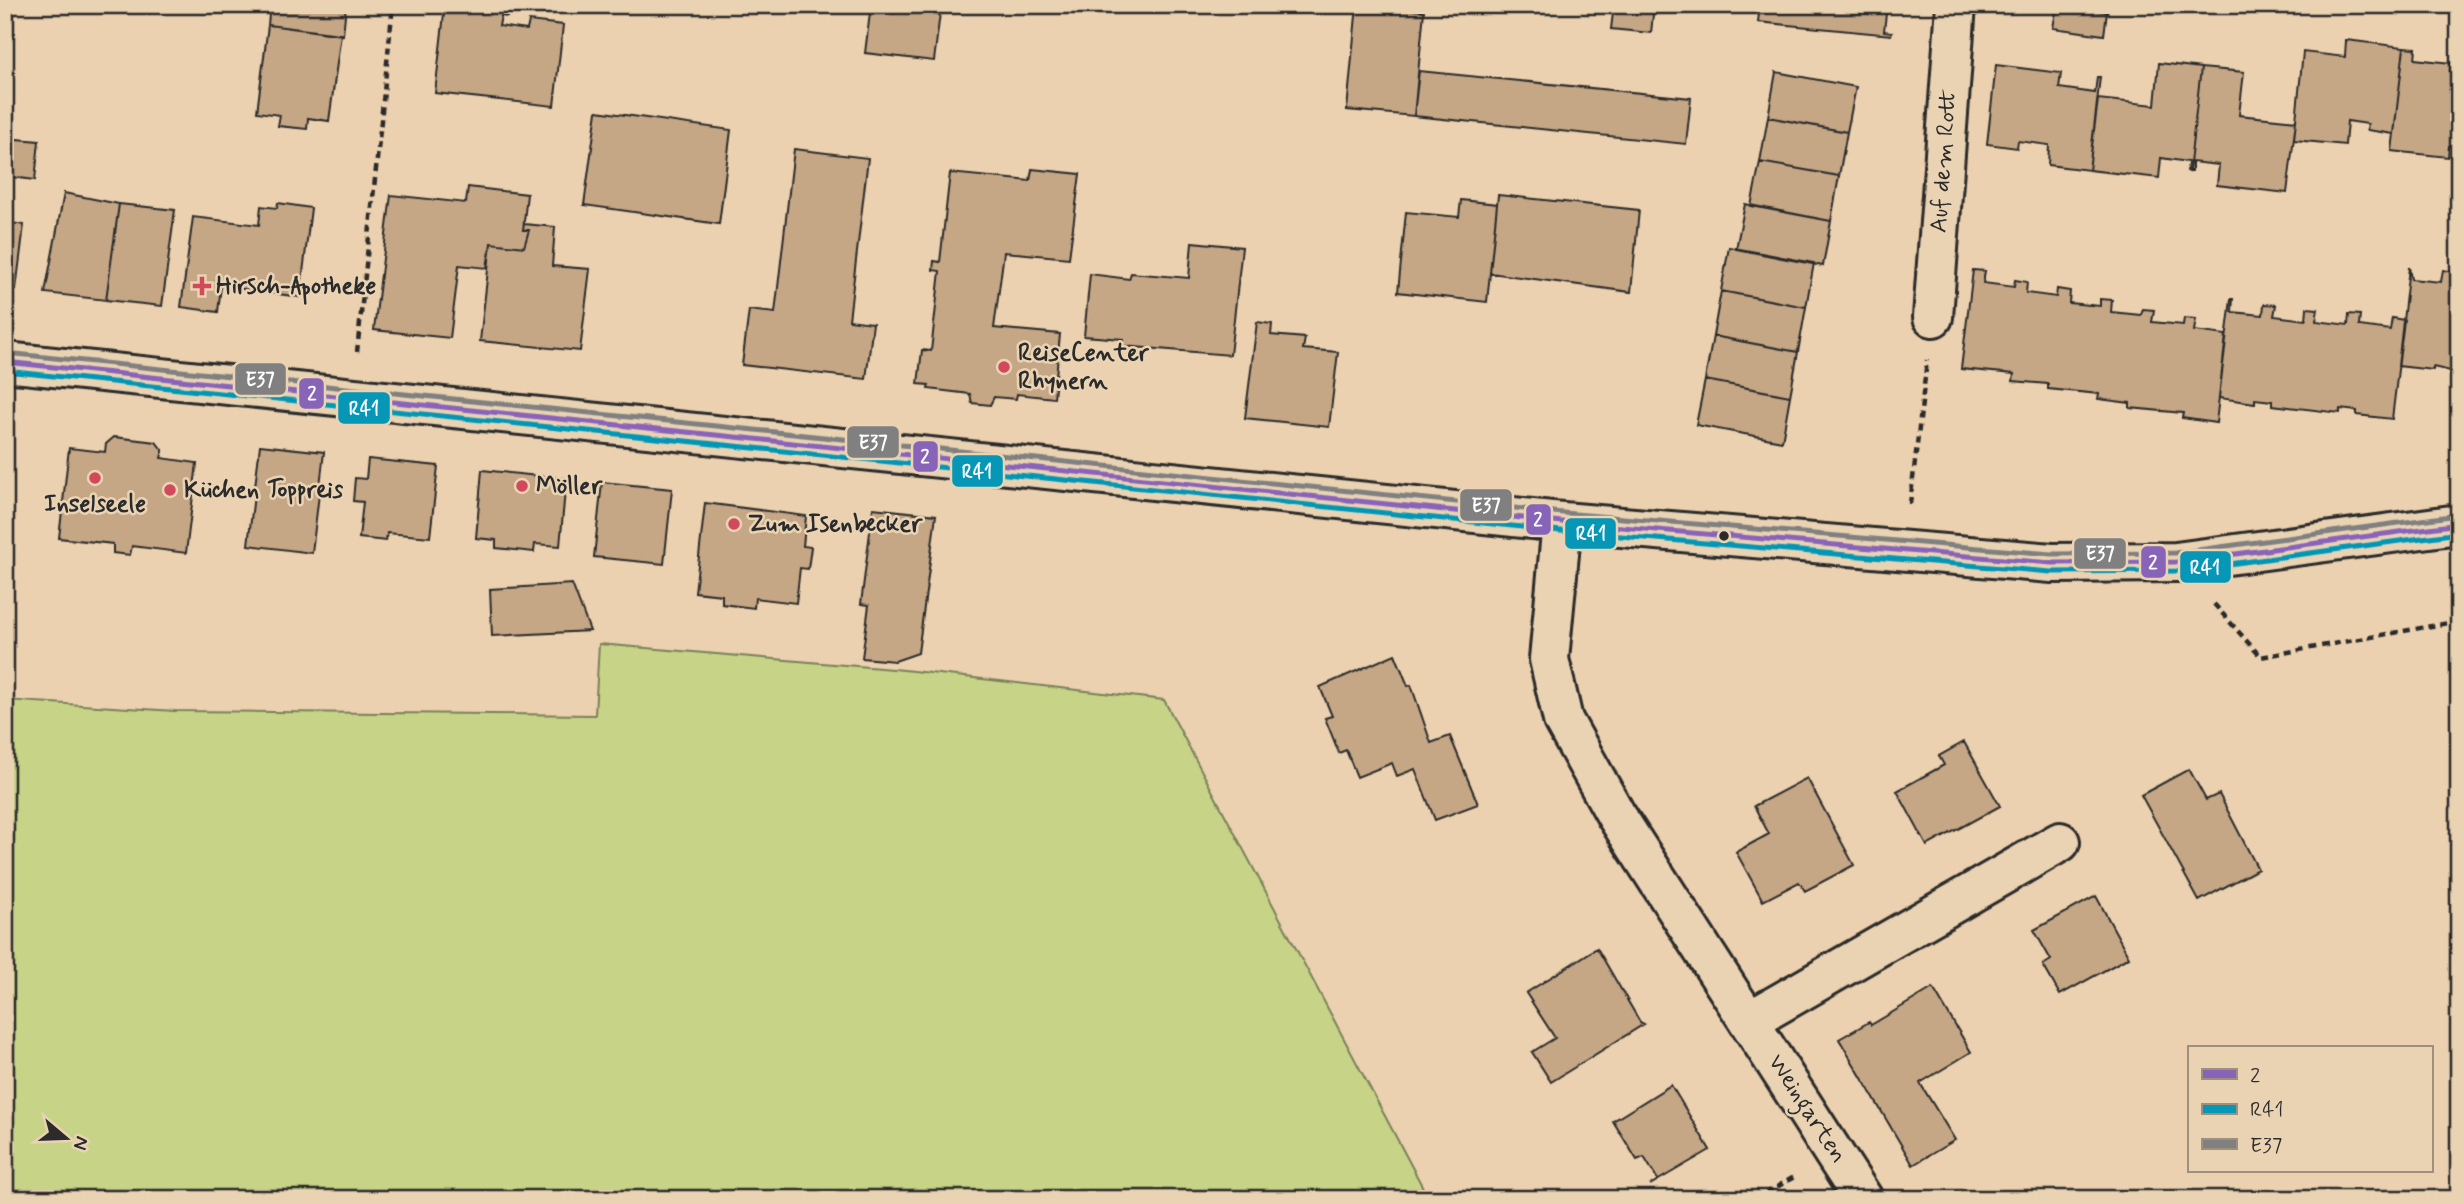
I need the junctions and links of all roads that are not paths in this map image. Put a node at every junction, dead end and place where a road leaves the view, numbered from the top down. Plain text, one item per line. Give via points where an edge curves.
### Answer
1 (1956, 5) edge
2 (1933, 317) road end
3 (5, 362) edge
4 (1562, 522) junction
5 (2459, 524) edge
6 (2060, 842) dead end
7 (1749, 1021) junction
8 (1863, 1199) edge

1 - 2 street, Auf dem Rott
3 - 4 street
4 - 5 street via 2052,563 2176,562
4 - 7 street, Weingarten via 1549,659 1563,720 1616,816
6 - 7 street
7 - 8 street, Weingarten

